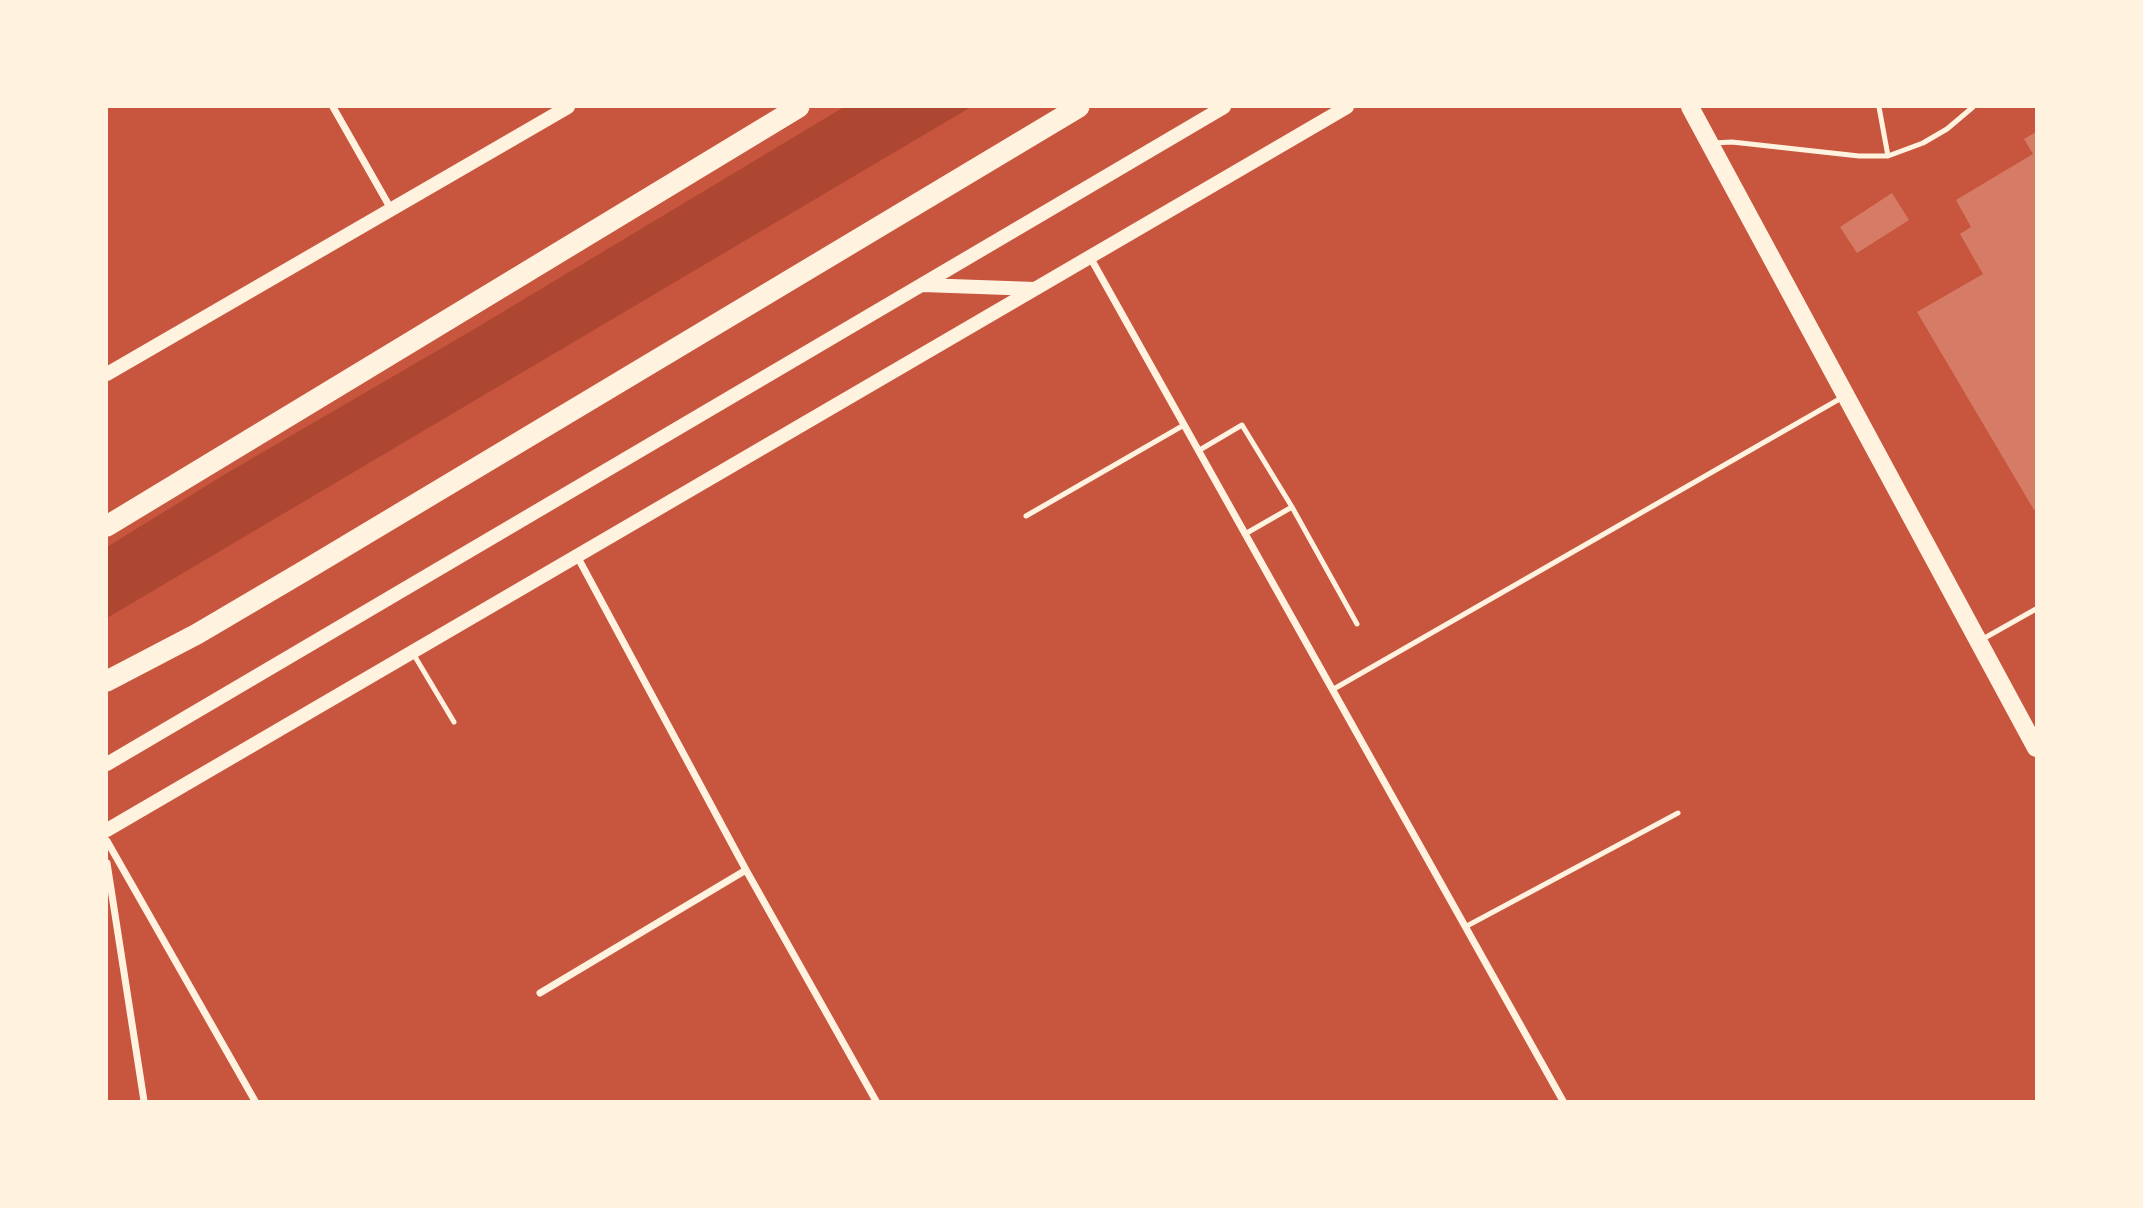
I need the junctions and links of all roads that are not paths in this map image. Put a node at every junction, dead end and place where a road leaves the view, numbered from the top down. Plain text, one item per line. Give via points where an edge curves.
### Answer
1 (334, 107) edge
2 (568, 107) edge
3 (799, 107) edge
4 (1079, 107) edge
5 (1224, 107) edge
6 (1347, 107) edge
7 (1690, 107) edge
8 (1880, 107) edge
9 (1973, 107) edge
10 (1709, 143) junction
11 (1888, 156) junction
12 (391, 209) junction
13 (1090, 257) junction
14 (921, 285) junction
15 (1035, 289) junction
16 (107, 374) edge
17 (1846, 395) junction
18 (1184, 425) junction
19 (1198, 451) junction
20 (1292, 508) junction
21 (1026, 516) dead end
22 (107, 526) edge
23 (1245, 534) junction
24 (577, 556) junction
25 (2036, 609) edge
26 (1357, 624) dead end
27 (1979, 642) junction
28 (412, 652) junction
29 (107, 681) edge
30 (1332, 690) junction
31 (454, 722) dead end
32 (2036, 748) edge
33 (107, 764) edge
34 (1678, 813) dead end
35 (107, 830) edge
36 (107, 841) edge
37 (107, 863) edge
38 (747, 870) junction
39 (1465, 927) junction
40 (540, 993) dead end
41 (144, 1101) edge
42 (255, 1101) edge
43 (876, 1101) edge
44 (1563, 1101) edge

1 - 12 street
2 - 12 main road
3 - 22 highway
4 - 29 highway via 197,635
5 - 14 main road
6 - 13 main road
7 - 10 main road
8 - 11 lane
9 - 11 lane via 1923,144
10 - 11 lane
10 - 17 main road
12 - 16 main road
13 - 15 main road
13 - 18 street
14 - 15 main road
14 - 33 main road
15 - 24 main road
17 - 27 main road
17 - 30 lane
18 - 19 street
18 - 21 lane
19 - 20 lane via 1242,425
19 - 23 street
20 - 23 lane
20 - 26 lane
23 - 30 street
24 - 28 main road
24 - 38 street
25 - 27 lane
27 - 32 main road
28 - 31 lane
28 - 35 main road
30 - 39 street
34 - 39 lane
36 - 42 street
37 - 41 street
38 - 40 street
38 - 43 street
39 - 44 street

